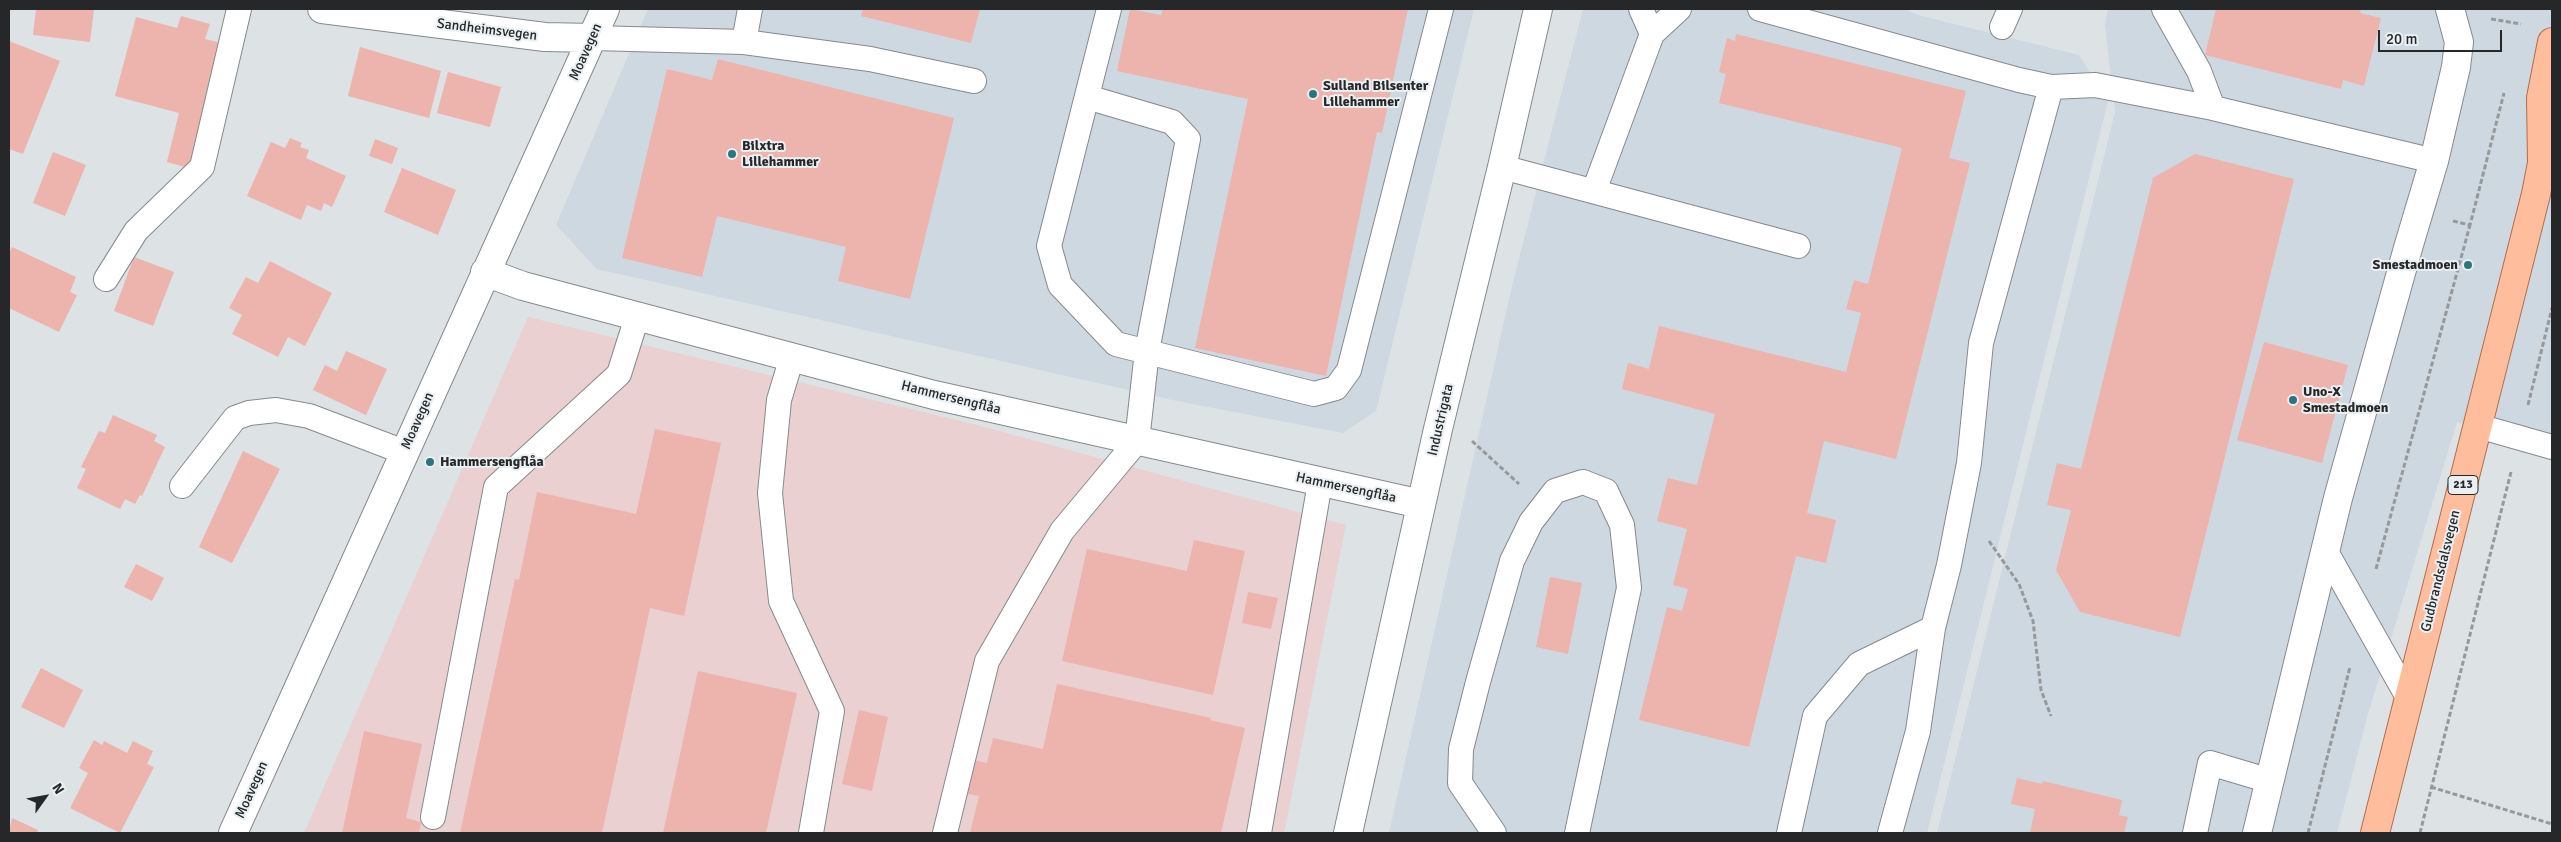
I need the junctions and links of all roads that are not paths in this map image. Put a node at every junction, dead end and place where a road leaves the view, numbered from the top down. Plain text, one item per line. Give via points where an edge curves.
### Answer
1 (239, 9) edge
2 (322, 9) edge
3 (605, 9) edge
4 (750, 9) edge
5 (1109, 9) edge
6 (1441, 9) edge
7 (1538, 9) edge
8 (1641, 9) edge
9 (1679, 9) edge
10 (1760, 9) edge
11 (2164, 9) edge
12 (2450, 9) edge
13 (1652, 34) junction
14 (593, 38) junction
15 (744, 42) junction
16 (2552, 42) edge
17 (974, 80) dead end
18 (2051, 87) junction
19 (1087, 97) junction
20 (2214, 108) junction
21 (2547, 154) edge
22 (2434, 161) junction
23 (1502, 167) junction
24 (1594, 191) junction
25 (1798, 246) dead end
26 (485, 272) junction
27 (106, 279) dead end
28 (637, 317) junction
29 (1147, 351) junction
30 (792, 357) junction
31 (2478, 426) junction
32 (1137, 441) junction
33 (2552, 447) edge
34 (404, 452) junction
35 (1320, 483) junction
36 (182, 486) dead end
37 (1421, 504) junction
38 (2325, 550) junction
39 (1933, 628) junction
40 (2409, 699) junction
41 (2270, 781) junction
42 (433, 817) dead end
43 (1476, 823) edge
44 (233, 833) edge
45 (811, 833) edge
46 (946, 833) edge
47 (1259, 833) edge
48 (1348, 833) edge
49 (1494, 833) edge
50 (1577, 833) edge
51 (1789, 833) edge
52 (1890, 833) edge
53 (2195, 833) edge
54 (2257, 833) edge
55 (2375, 833) edge

1 - 27 lane via 202,167 136,231
2 - 14 street, Sandheimsvegen via 545,37
3 - 14 street, Moavegen
4 - 15 lane
5 - 19 lane
6 - 29 lane via 1349,370 1336,388 1314,394
7 - 23 street, Industrigata
8 - 13 lane
9 - 13 lane
10 - 18 lane
11 - 20 lane via 2199,70
12 - 22 street via 2459,42
13 - 24 lane
14 - 15 lane
14 - 26 street, Moavegen
15 - 17 lane via 870,58
16 - 21 main road, Gudbrandsdalsvegen / 213 via 2541,98
18 - 20 lane via 2095,85
18 - 39 lane via 1980,343 1969,463
19 - 29 lane via 1050,246 1060,285 1116,344
19 - 29 lane via 1172,122 1188,138
20 - 22 lane
21 - 31 main road, Gudbrandsdalsvegen / 213
22 - 38 street
23 - 24 lane
23 - 37 street, Industrigata
24 - 25 lane
26 - 28 street, Hammersengflåa via 523,286
26 - 34 street, Moavegen
28 - 30 street, Hammersengflåa
28 - 42 lane via 618,374 496,487
29 - 32 lane
30 - 32 street, Hammersengflåa via 934,395
30 - 45 lane via 779,400 770,493 781,601 832,711
31 - 33 lane
31 - 40 main road, Gudbrandsdalsvegen / 213
32 - 35 street, Hammersengflåa
32 - 46 lane via 1062,531 987,661
34 - 36 lane via 309,416 276,410 249,413 235,418
34 - 44 street, Moavegen
35 - 37 street, Hammersengflåa
35 - 47 lane
37 - 48 street, Industrigata
38 - 40 lane
38 - 41 street
39 - 51 lane via 1859,664 1815,716
39 - 52 lane via 1918,730
40 - 55 main road, Gudbrandsdalsvegen / 213
41 - 53 lane via 2210,763
41 - 54 street
43 - 49 lane
43 - 50 lane via 1460,783 1461,749 1512,560 1531,522 1555,491 1583,482 1606,491 1622,525 1630,588

